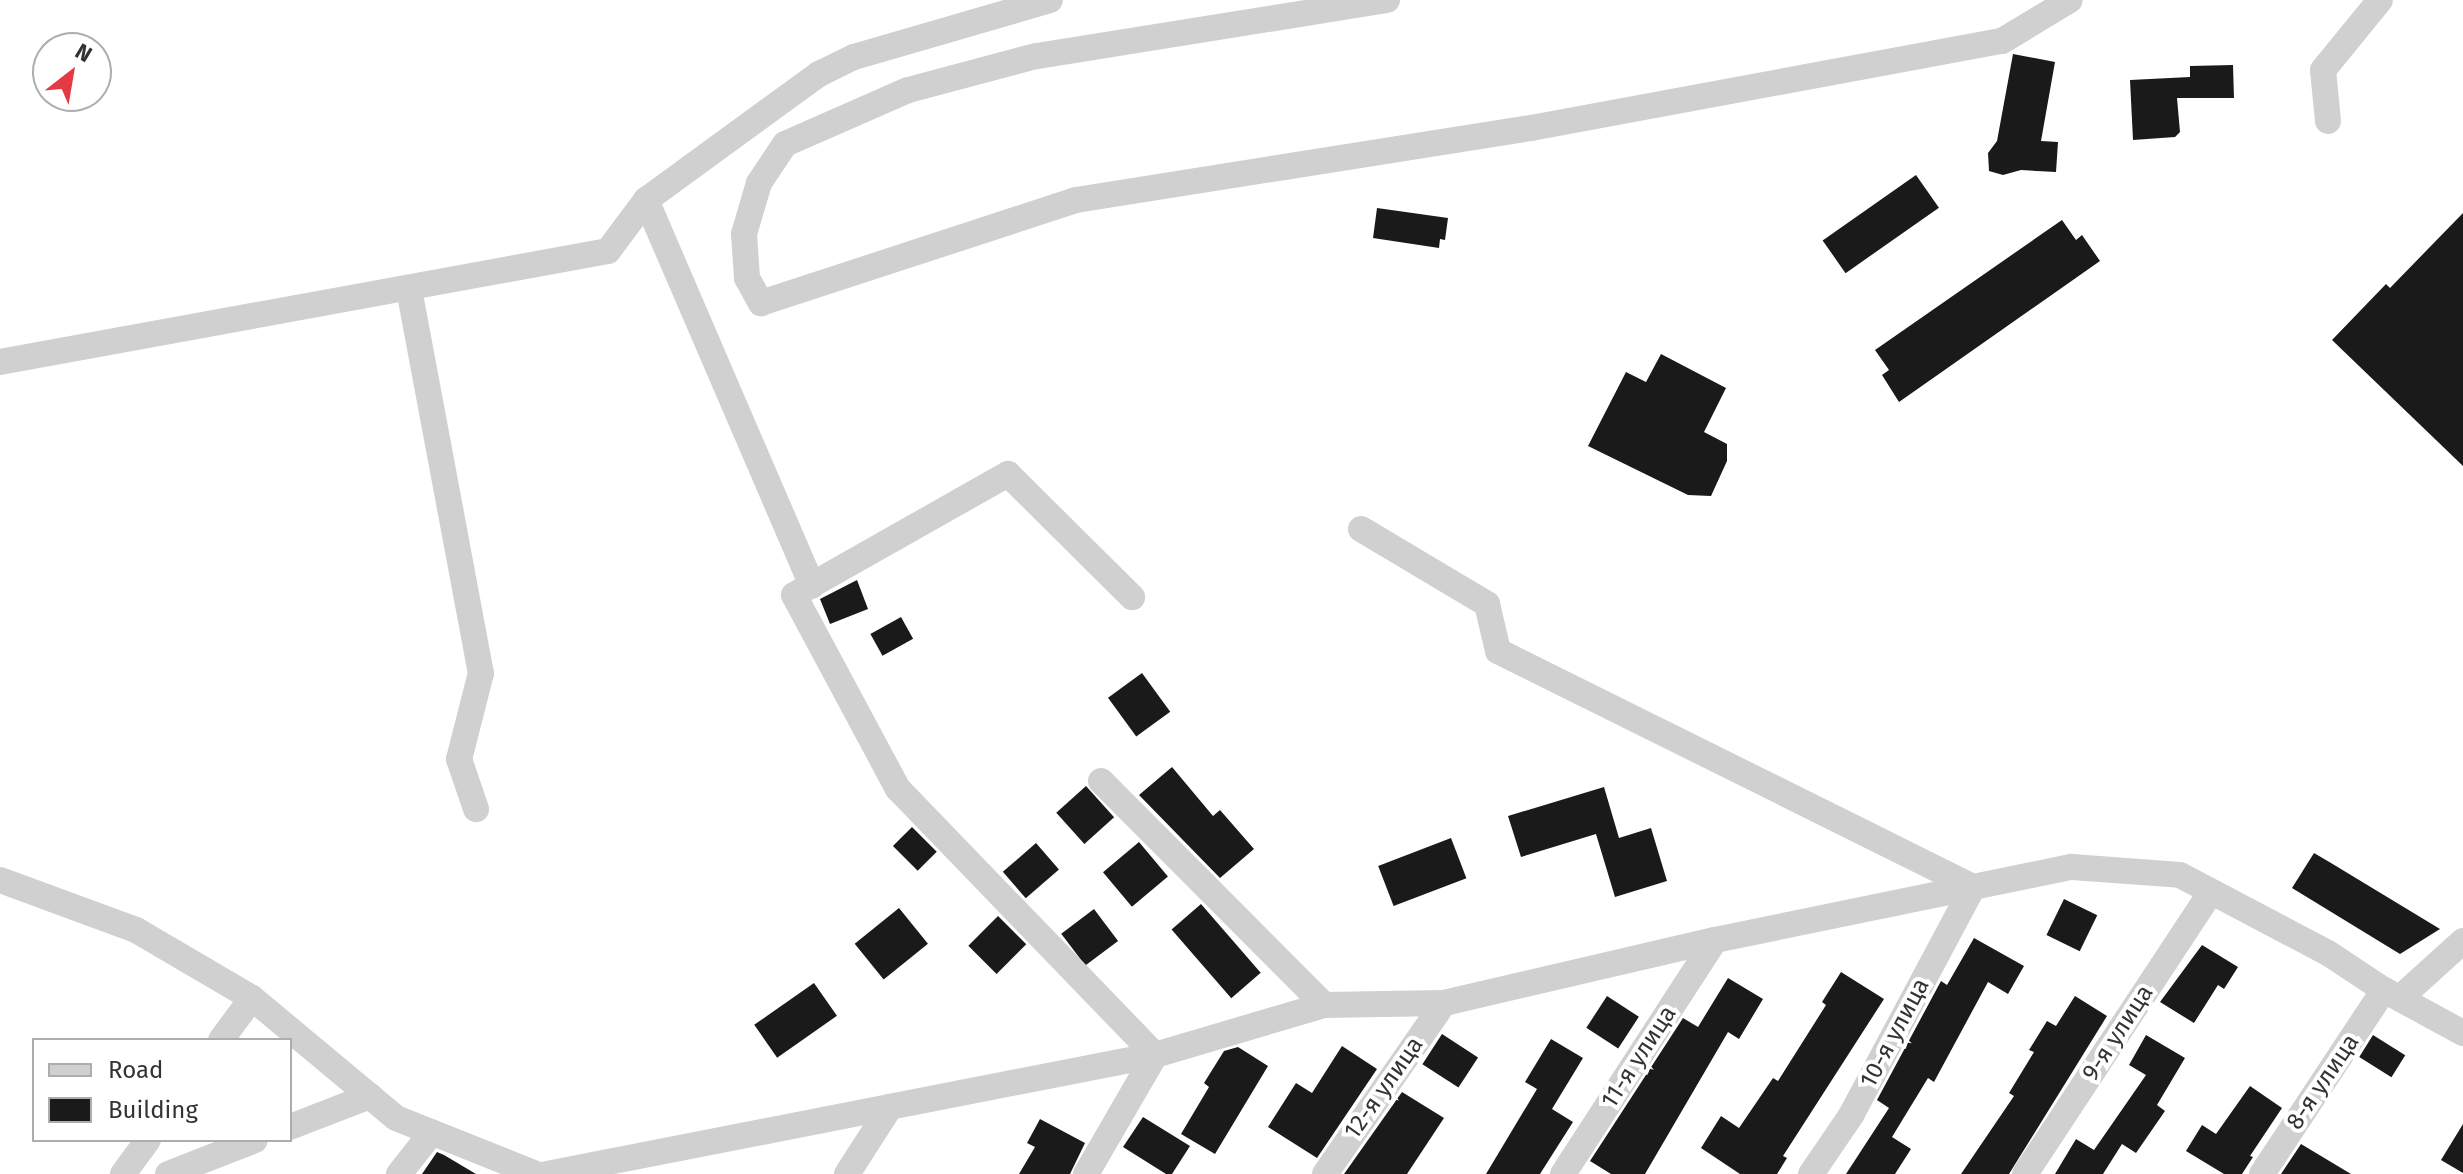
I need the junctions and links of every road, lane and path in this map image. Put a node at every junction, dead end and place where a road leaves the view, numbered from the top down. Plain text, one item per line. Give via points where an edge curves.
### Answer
1 (1050, 0) edge
2 (1387, 0) edge
3 (2030, 0) edge
4 (2070, 0) edge
5 (2380, 0) edge
6 (2002, 41) junction
7 (2328, 121) dead end
8 (646, 200) junction
9 (409, 289) junction
10 (0, 362) edge
11 (1361, 529) dead end
12 (812, 586) junction
13 (1132, 597) dead end
14 (1101, 781) dead end
15 (476, 809) dead end
16 (0, 880) edge
17 (1973, 887) junction
18 (2211, 892) junction
19 (1715, 940) junction
20 (2463, 941) edge
21 (2392, 994) junction
22 (252, 998) junction
23 (1444, 1003) junction
24 (1324, 1005) junction
25 (2463, 1033) edge
26 (222, 1038) edge
27 (1155, 1055) junction
28 (370, 1096) junction
29 (890, 1107) junction
30 (292, 1126) edge
31 (432, 1132) junction
32 (147, 1142) edge
33 (250, 1142) edge
34 (616, 1167) edge
35 (123, 1174) edge
36 (168, 1174) edge
37 (399, 1174) edge
38 (536, 1174) edge
39 (547, 1174) edge
40 (847, 1174) edge
41 (1086, 1174) edge
42 (1325, 1174) edge
43 (1563, 1174) edge
44 (1811, 1174) edge
45 (2025, 1174) edge
46 (2262, 1174) edge

1 - 8 street via 854,57 819,74
2 - 6 street via 1036,56 908,90 785,144 759,183 744,234 747,278 761,303 1076,200 1531,128
3 - 6 street
4 - 6 street
5 - 7 street via 2323,70
8 - 9 street via 608,251
8 - 12 street
9 - 10 street
9 - 15 street via 481,673 459,759
11 - 17 street via 1487,604 1498,651
12 - 13 street via 1008,474
12 - 27 street via 794,595 898,789
14 - 24 street
16 - 22 street via 136,930
17 - 18 street via 2072,867 2180,875
17 - 19 street
17 - 44 street, 10-я улица via 1852,1114
18 - 21 street via 2328,953
18 - 45 street, 9-я улица
19 - 23 street
19 - 43 street, 11-я улица
20 - 21 street, 8-я улица
21 - 25 street
21 - 46 street, 8-я улица
22 - 26 street
22 - 28 street
23 - 24 street
23 - 42 street, 12-я улица
24 - 27 street
27 - 29 street
27 - 41 street
28 - 30 street
28 - 31 street via 396,1118
29 - 34 street
29 - 40 street
31 - 37 street
31 - 38 street
32 - 35 street
33 - 36 street
34 - 39 street

